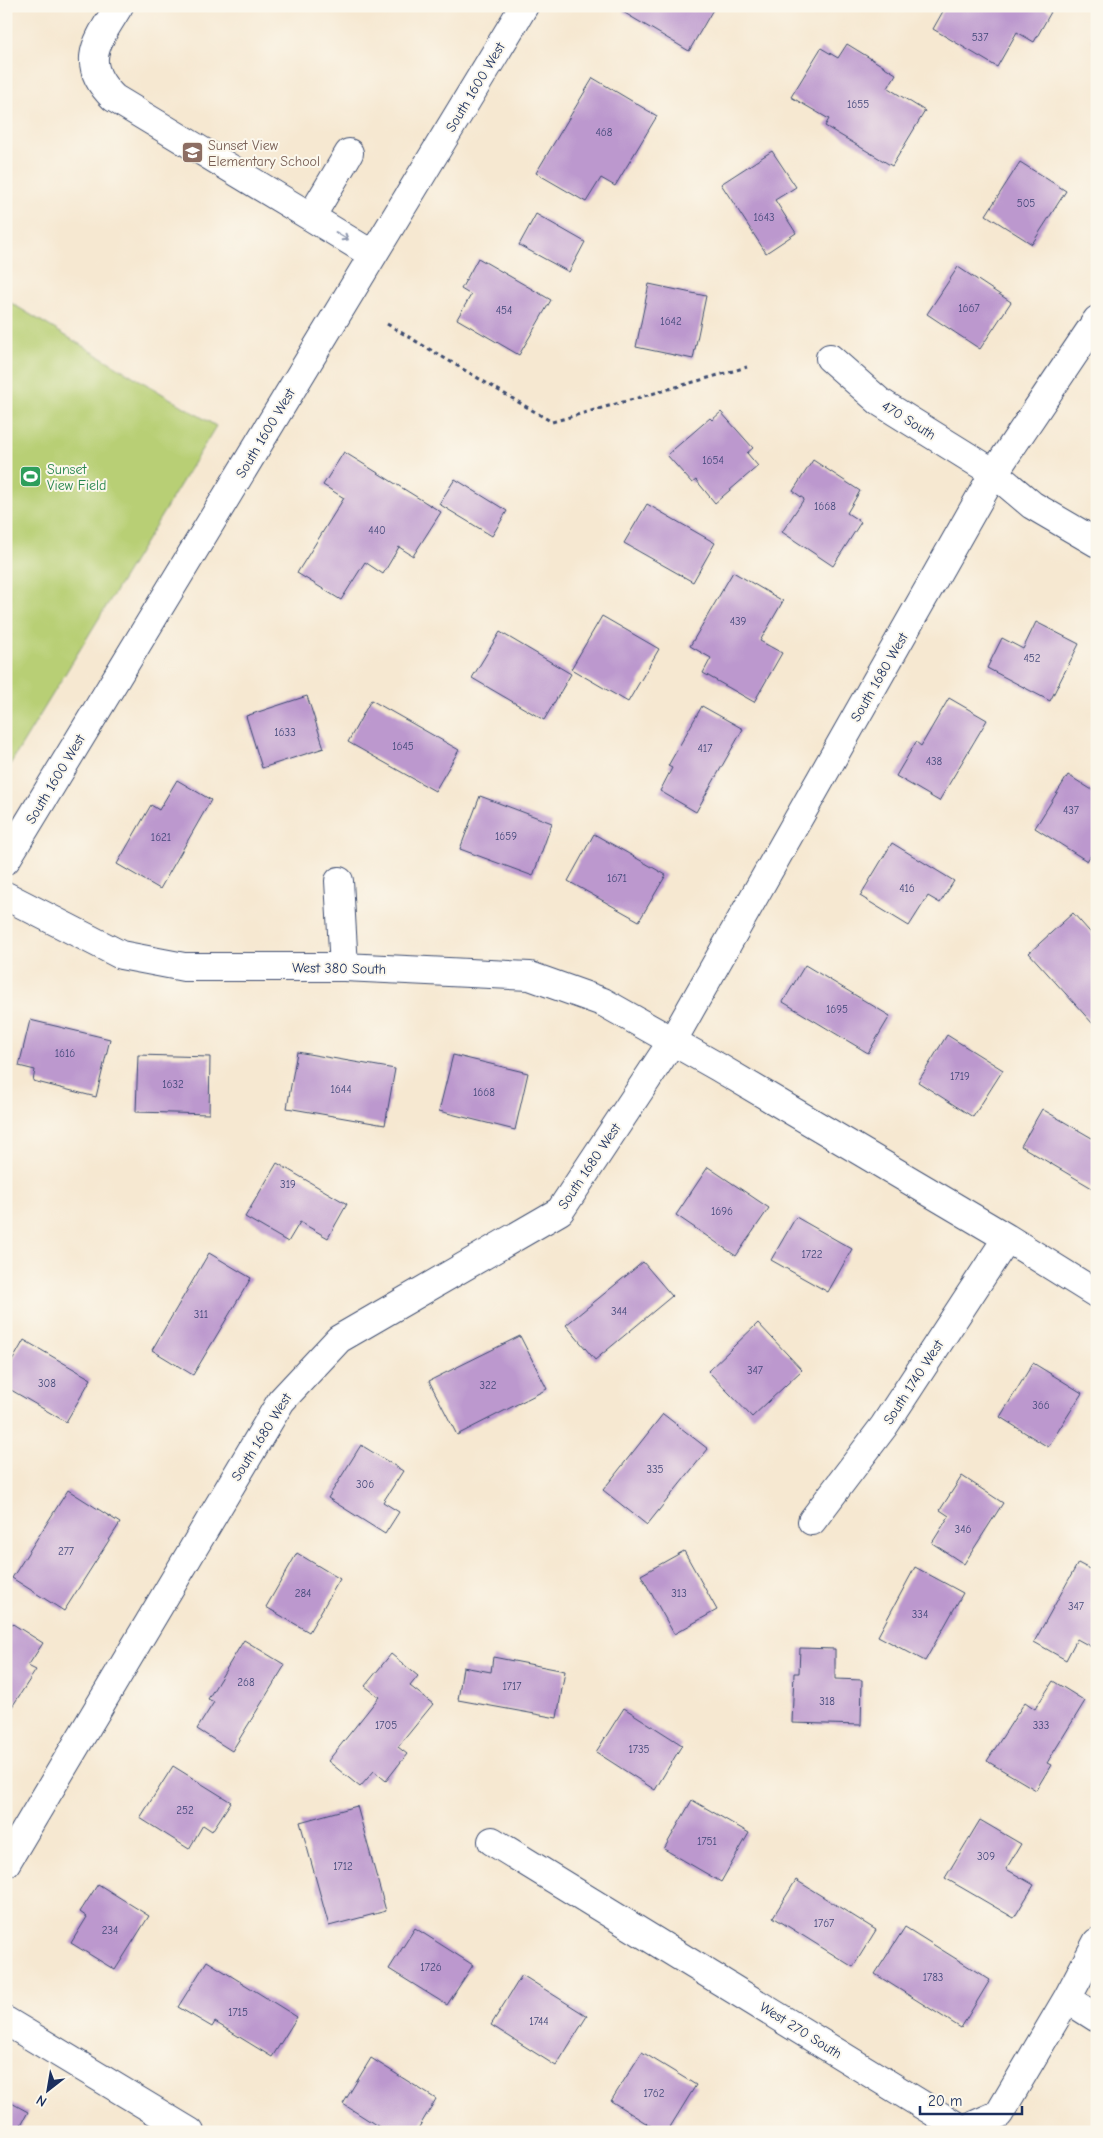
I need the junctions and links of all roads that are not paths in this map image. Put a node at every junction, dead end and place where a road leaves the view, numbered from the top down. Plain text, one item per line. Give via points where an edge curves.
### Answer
1 (119, 6) edge
2 (524, 6) edge
3 (349, 153) dead end
4 (311, 217) junction
5 (373, 255) junction
6 (1097, 320) edge
7 (830, 358) dead end
8 (994, 473) junction
9 (1097, 543) edge
10 (6, 860) edge
11 (339, 881) dead end
12 (6, 896) edge
13 (344, 967) junction
14 (672, 1040) junction
15 (1007, 1238) junction
16 (1097, 1294) edge
17 (812, 1521) dead end
18 (492, 1841) dead end
19 (6, 1863) edge
20 (1097, 1942) edge
21 (1067, 1999) junction
22 (1097, 2018) edge
23 (6, 2021) edge
24 (190, 2132) edge

1 - 4 street via 98,40 94,55 94,70 102,86 114,98
2 - 5 street, South 1600 West
3 - 4 street
4 -> 5 street
5 - 10 street, South 1600 West
6 - 8 street, South 1680 West
7 - 8 street, 470 South via 880,402
8 - 9 street, 470 South via 1032,505
8 - 14 street, South 1680 West
11 - 13 street
12 - 13 street, West 380 South via 121,955 184,967
13 - 14 street, West 380 South via 530,976 603,1002
14 - 15 street
14 - 19 street, South 1680 West via 560,1211 339,1339 281,1401
15 - 16 street
15 - 17 street, South 1740 West via 884,1426
18 - 21 street, West 270 South via 963,2130 999,2114
20 - 21 street
21 - 22 street
23 - 24 street

